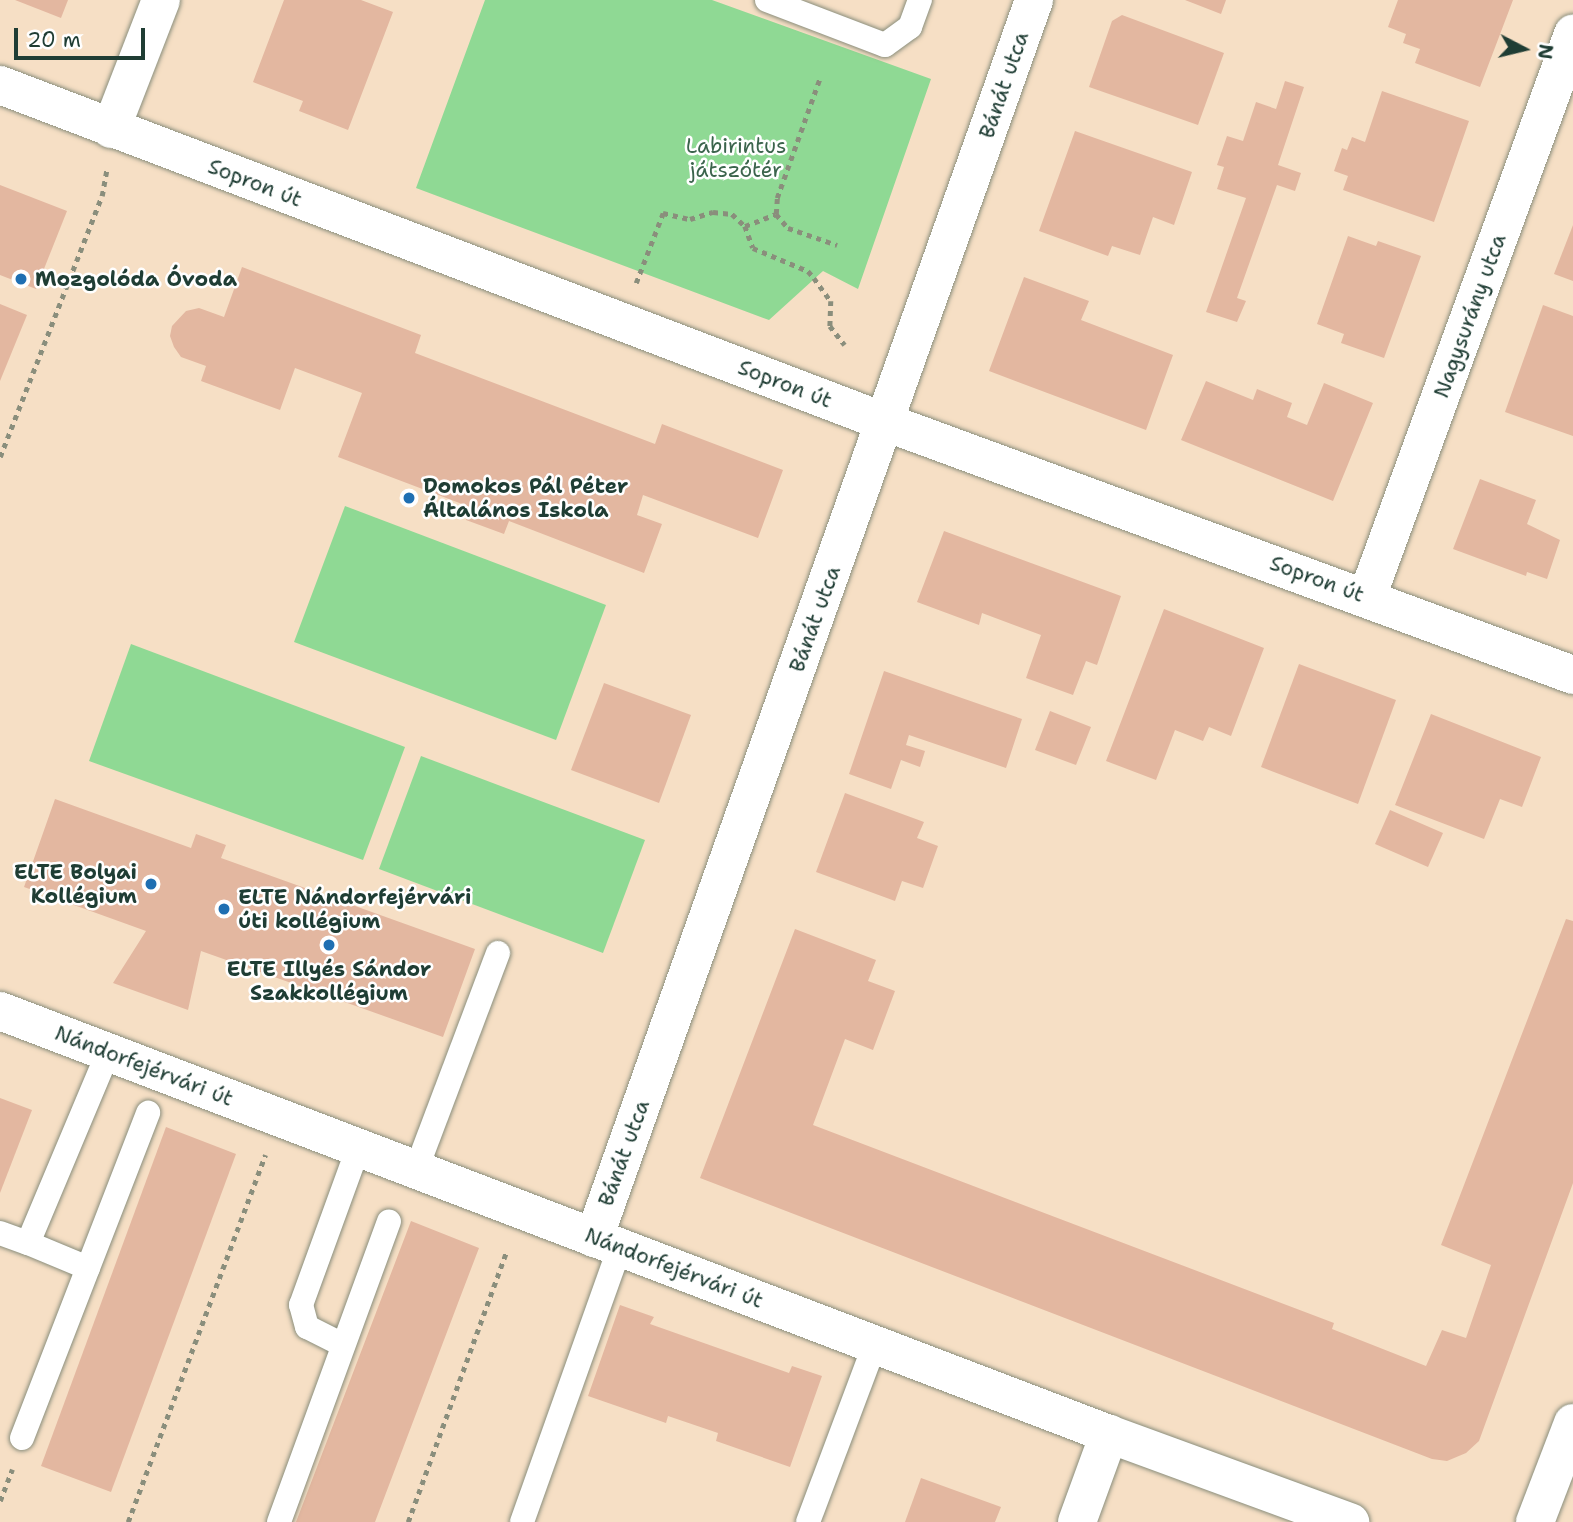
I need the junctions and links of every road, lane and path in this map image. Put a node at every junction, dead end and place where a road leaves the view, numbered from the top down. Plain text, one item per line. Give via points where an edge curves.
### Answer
1 (161, 0) edge
2 (767, 0) edge
3 (920, 0) edge
4 (1034, 0) edge
5 (1573, 34) edge
6 (820, 78) dead end
7 (0, 85) edge
8 (111, 129) junction
9 (776, 214) junction
10 (745, 226) junction
11 (837, 245) dead end
12 (636, 284) dead end
13 (845, 345) dead end
14 (886, 422) junction
15 (0, 457) edge
16 (1367, 597) junction
17 (1573, 675) edge
18 (498, 953) dead end
19 (0, 1011) edge
20 (108, 1053) junction
21 (148, 1113) dead end
22 (279, 1118) junction
23 (358, 1148) junction
24 (416, 1170) junction
25 (522, 1210) junction
26 (389, 1223) dead end
27 (0, 1233) edge
28 (607, 1242) junction
29 (28, 1243) junction
30 (88, 1268) junction
31 (875, 1344) junction
32 (343, 1345) junction
33 (1573, 1423) edge
34 (1109, 1434) junction
35 (22, 1438) dead end
36 (128, 1522) edge
37 (279, 1522) edge
38 (408, 1522) edge
39 (522, 1522) edge
40 (808, 1522) edge
41 (1077, 1522) edge
42 (1350, 1522) edge
43 (1535, 1522) edge

1 - 8 street
2 - 3 lane via 885,46 910,27
4 - 14 street, Bánát utca
5 - 16 street, Nagysurány utca
6 - 9 path via 777,198
7 - 8 street, Sopron út
8 - 14 street, Sopron út
8 - 15 path via 103,196
9 - 10 path
9 - 11 path via 788,228
10 - 12 path via 732,214 713,212 690,219 663,213
10 - 13 path via 753,248 808,271 814,278 831,301 830,326
14 - 16 street, Sopron út
14 - 28 street, Bánát utca
16 - 17 street, Sopron út
18 - 24 lane
19 - 20 street, Nándorfejérvári út
20 - 22 street, Nándorfejérvári út
20 - 29 lane
21 - 30 lane
22 - 23 street, Nándorfejérvári út
22 - 36 path
23 - 24 street, Nándorfejérvári út
23 - 32 lane via 301,1305 307,1327
24 - 25 street, Nándorfejérvári út
25 - 28 street, Nándorfejérvári út
25 - 38 path
26 - 32 lane
27 - 29 lane
28 - 31 street, Nándorfejérvári út
28 - 39 lane
29 - 30 lane
30 - 35 lane
31 - 34 street, Nándorfejérvári út
31 - 40 lane
32 - 37 lane
33 - 43 street
34 - 41 street
34 - 42 street, Nándorfejérvári út

